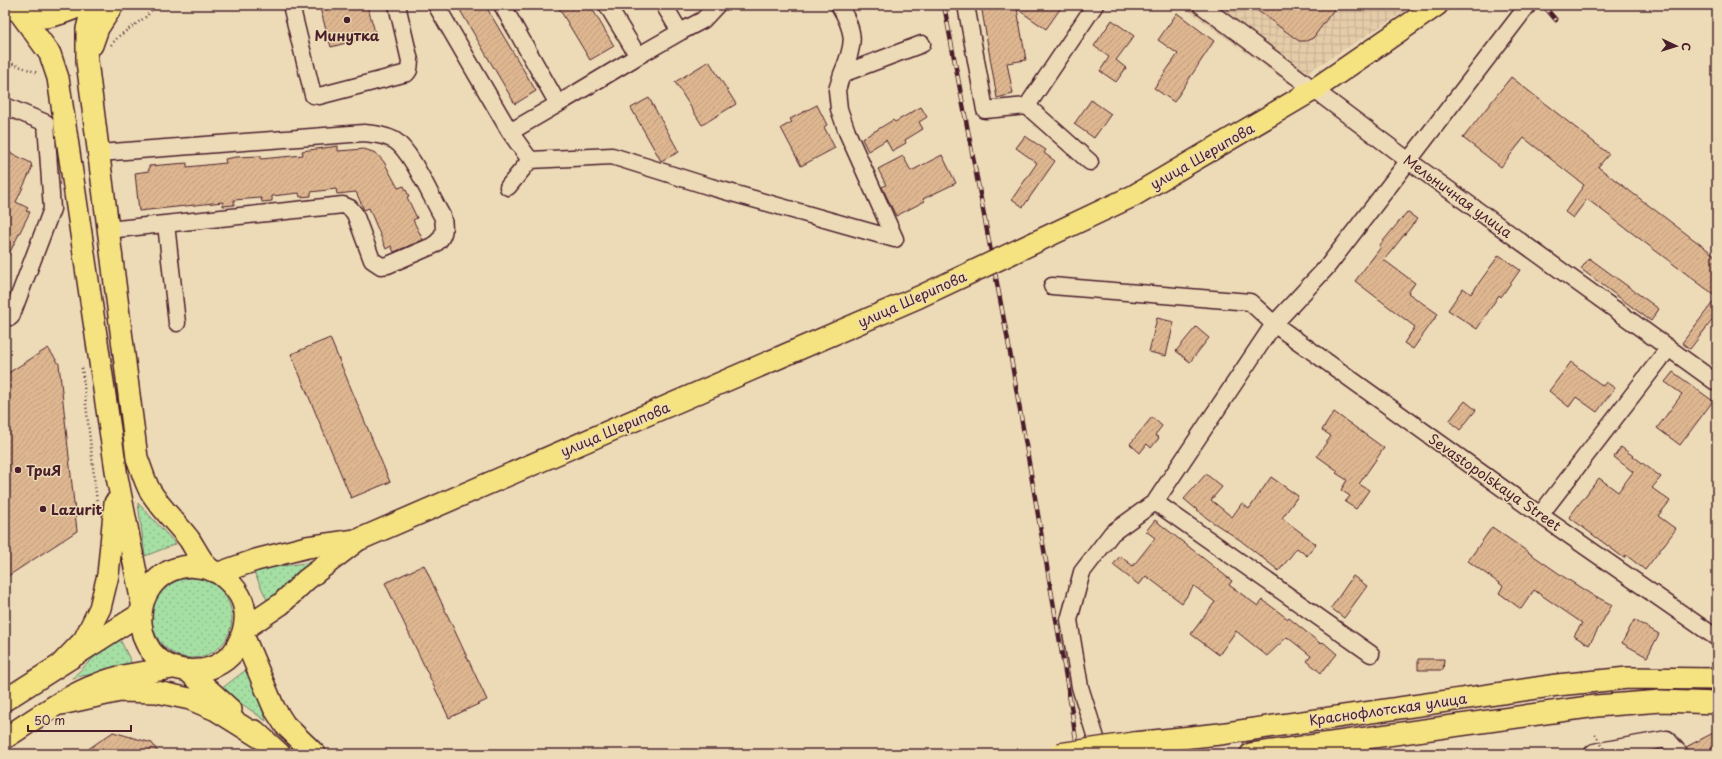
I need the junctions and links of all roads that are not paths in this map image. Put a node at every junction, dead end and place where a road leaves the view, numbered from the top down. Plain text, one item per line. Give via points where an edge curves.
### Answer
1 (82, 5) edge
2 (93, 5) edge
3 (113, 5) edge
4 (291, 5) edge
5 (397, 5) edge
6 (436, 5) edge
7 (502, 5) edge
8 (607, 5) edge
9 (664, 5) edge
10 (717, 5) edge
11 (839, 5) edge
12 (966, 5) edge
13 (1095, 5) edge
14 (1201, 5) edge
15 (1438, 5) edge
16 (1528, 5) edge
17 (11, 12) edge
18 (680, 32) junction
19 (922, 44) dead end
20 (638, 56) junction
21 (87, 61) junction
22 (842, 74) junction
23 (1315, 90) junction
24 (558, 104) junction
25 (5, 106) edge
26 (1027, 106) junction
27 (510, 132) junction
28 (98, 153) junction
29 (530, 160) junction
30 (1409, 161) junction
31 (1090, 162) dead end
32 (508, 187) dead end
33 (166, 224) junction
34 (108, 230) junction
35 (1052, 286) dead end
36 (5, 314) edge
37 (177, 323) dead end
38 (1274, 324) junction
39 (1668, 349) junction
40 (1717, 384) edge
41 (117, 477) junction
42 (1155, 502) junction
43 (1540, 515) junction
44 (358, 540) junction
45 (214, 571) junction
46 (141, 609) junction
47 (243, 632) junction
48 (1717, 638) edge
49 (1371, 654) dead end
50 (60, 665) junction
51 (181, 670) junction
52 (1717, 679) edge
53 (5, 700) edge
54 (1717, 703) edge
55 (60, 704) junction
56 (5, 738) edge
57 (264, 740) junction
58 (280, 754) edge
59 (315, 754) edge
60 (1059, 754) edge
61 (1101, 754) edge
62 (1251, 754) edge
63 (1592, 754) edge
64 (1680, 754) edge

1 - 17 main road via 48,17 30,17
2 - 21 main road via 87,29
3 - 21 main road via 98,28
4 - 5 street via 313,95 319,96 407,73 410,61
6 - 27 street
7 - 24 street
8 - 20 street
9 - 18 street
10 - 18 street via 703,20
11 - 22 street via 850,24 852,36 851,54
12 - 26 street via 985,110
13 - 26 street
14 - 23 street, Мельничная улица
15 - 23 main road, улица Шерипова
16 - 30 street
17 - 41 main road via 50,54 58,78
18 - 20 street
19 - 22 street
20 - 24 street
21 - 28 main road
22 - 29 street via 837,90 839,109 895,239 612,156
23 - 30 street, Мельничная улица
23 - 44 main road, улица Шерипова, bridge via 1133,196 919,297
24 - 27 street
25 - 36 street via 46,123 52,209 11,317
26 - 31 street
27 - 29 street
28 - 33 street via 364,133 380,134 395,141 405,150 442,216 445,226 439,242 381,266 372,260 355,214 343,205
28 - 34 main road
29 - 32 street
30 - 38 street via 1327,267
30 - 39 street, Мельничная улица
33 - 34 street
33 - 37 street
34 - 45 main road via 137,458 149,489
35 - 38 street via 1250,302
38 - 42 street
38 - 43 street, Sevastopolskaya Street
39 - 40 street, Мельничная улица
39 - 43 street
41 - 46 main road
41 - 50 main road via 109,568 100,608 84,640
42 - 49 street
42 - 61 street via 1112,533 1082,572 1070,620 1080,687
43 - 48 street, Sevastopolskaya Street
44 - 45 main road via 308,547
44 - 47 main road
45 - 46 main road via 189,566 169,572 152,585
45 - 47 main road via 231,583 240,597 245,612
46 - 50 main road
46 - 51 main road via 142,631 148,646 158,659
47 - 51 main road via 235,650 222,662 206,670
47 - 59 main road via 274,708 285,725
50 - 53 main road
51 - 55 main road via 127,675 80,691
51 - 57 main road
52 - 60 main road, Краснофлотская улица, bridge via 1628,678 1557,685 1220,734
54 - 62 main road, Краснофлотская улица via 1661,701 1596,706
55 - 56 main road
55 - 57 main road via 120,691 157,692 190,698 216,710
57 - 58 main road
63 - 64 street via 1667,739

